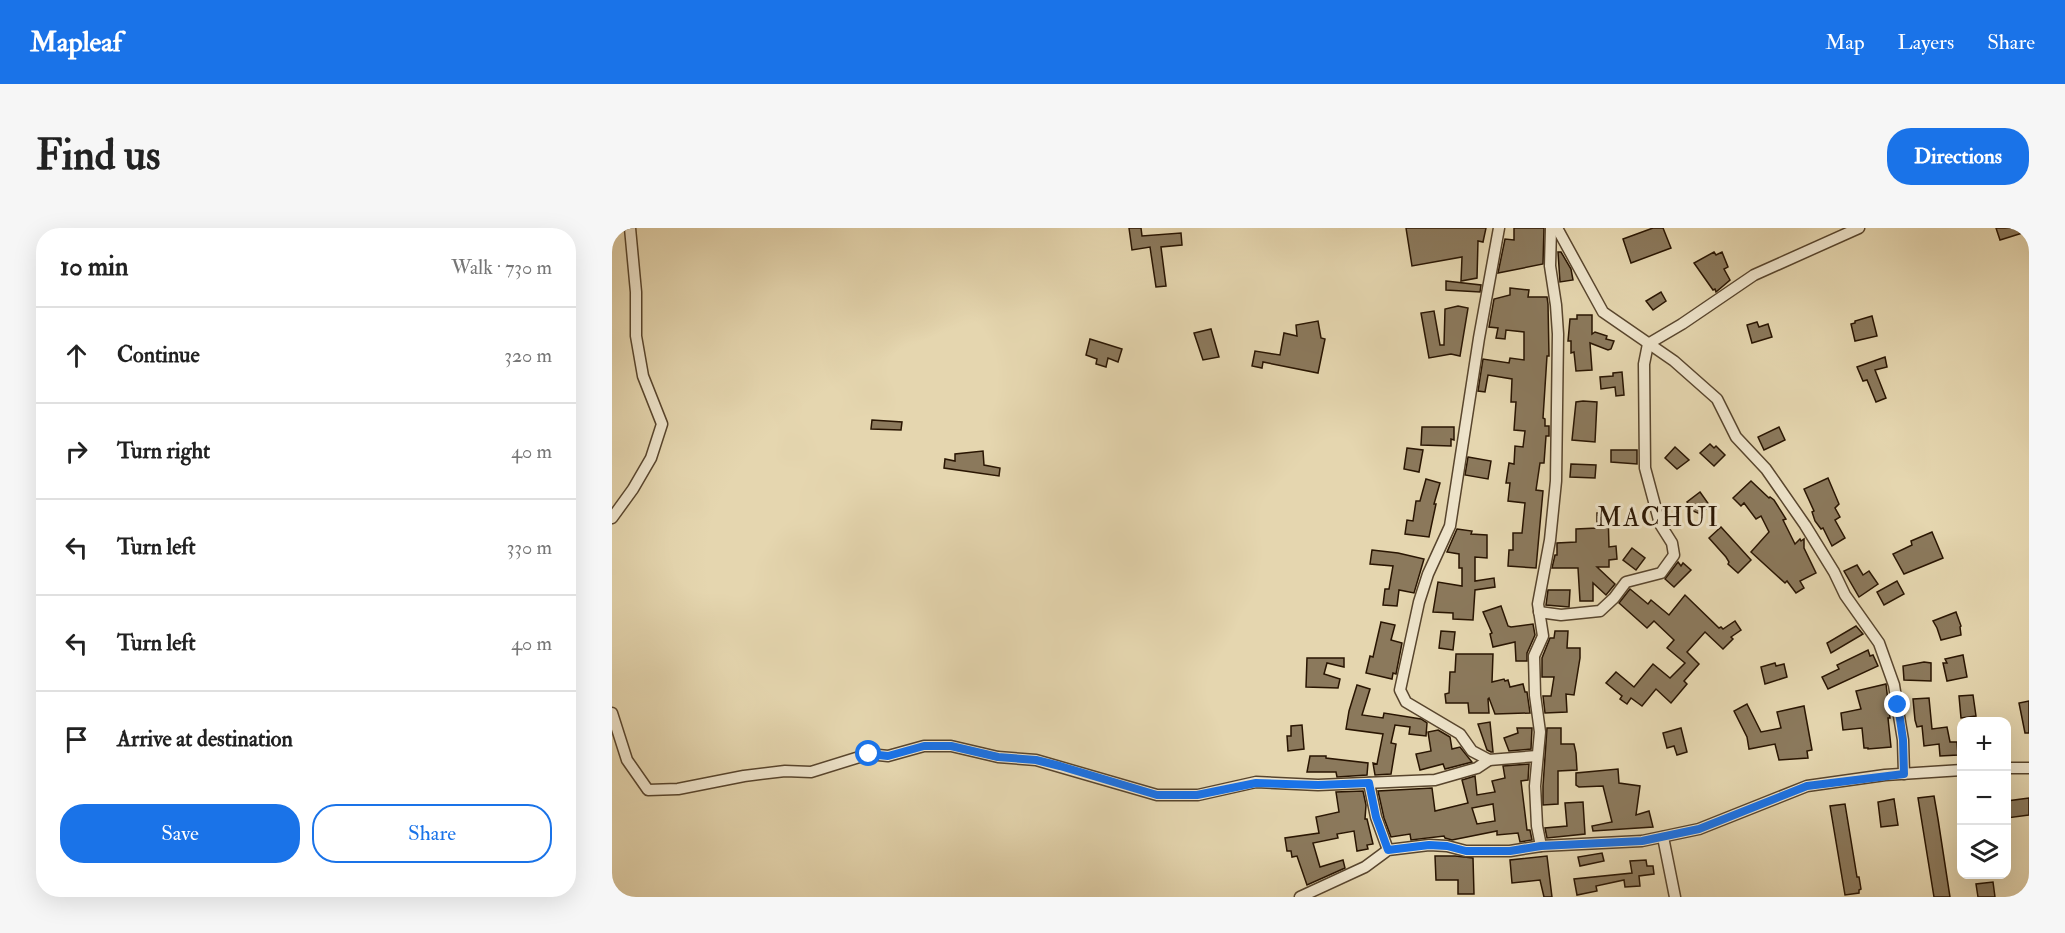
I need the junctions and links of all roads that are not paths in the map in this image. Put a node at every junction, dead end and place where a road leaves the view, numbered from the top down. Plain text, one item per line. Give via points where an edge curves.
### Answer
1 (630, 228) edge
2 (1499, 228) edge
3 (1551, 228) edge
4 (1557, 228) edge
5 (1860, 228) edge
6 (1648, 344) junction
7 (612, 518) edge
8 (1539, 612) junction
9 (612, 713) edge
10 (1538, 756) junction
11 (1489, 760) junction
12 (2011, 768) edge
13 (2029, 768) edge
14 (1957, 770) edge
15 (1904, 774) junction
16 (1369, 783) junction
17 (1663, 837) junction
18 (1541, 846) junction
19 (1388, 850) junction
20 (1300, 897) edge
21 (1675, 897) edge

1 - 7 street via 636,336 643,376 662,424 651,458
2 - 11 street via 1450,526 1419,602 1400,690 1406,702 1460,734 1472,750
3 - 8 street via 1550,266 1558,334 1556,481
4 - 6 street via 1603,312
5 - 6 street via 1754,276
6 - 8 street via 1644,364 1645,468 1660,524 1672,543 1674,555 1661,573 1626,582 1600,611 1561,615
6 - 15 street via 1717,399 1736,437 1766,470 1805,525 1845,596 1879,643 1898,705
8 - 10 street via 1543,636 1534,656
9 - 16 street via 627,760 648,790 678,789 785,771 811,772 869,754 888,756 924,746 951,746 998,757 1036,760 1157,795 1197,795 1256,783
10 - 11 street
10 - 18 street via 1535,786
11 - 16 street via 1477,768 1435,780
12 - 13 street
14 - 15 street
15 - 17 street via 1807,786 1699,829
16 - 19 street
17 - 18 street
17 - 21 street
18 - 19 street via 1485,852 1429,845
19 - 20 street via 1365,867

